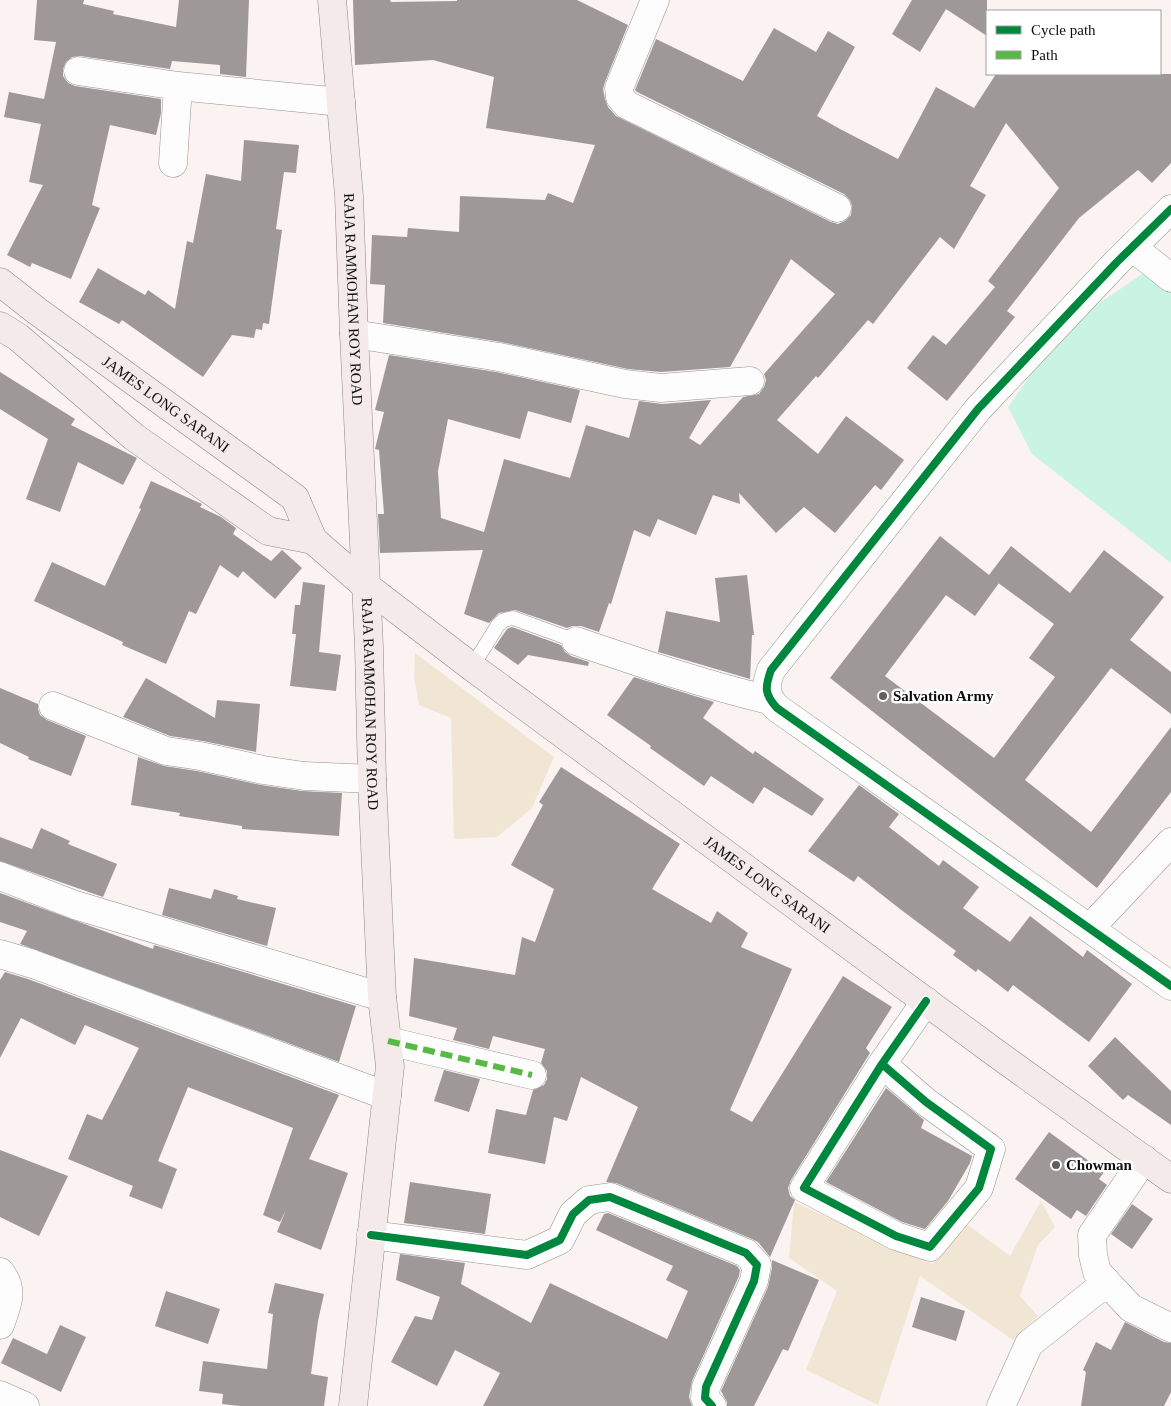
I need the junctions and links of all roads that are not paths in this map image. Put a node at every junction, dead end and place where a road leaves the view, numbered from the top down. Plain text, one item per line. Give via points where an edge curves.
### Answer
1 (332, 0) edge
2 (655, 0) edge
3 (78, 71) dead end
4 (178, 86) junction
5 (341, 102) junction
6 (174, 163) dead end
7 (837, 208) dead end
8 (1171, 209) edge
9 (1132, 247) junction
10 (1171, 278) edge
11 (0, 282) edge
12 (0, 326) edge
13 (354, 334) junction
14 (750, 381) dead end
15 (313, 540) junction
16 (366, 586) junction
17 (576, 641) joint
18 (472, 666) junction
19 (769, 700) junction
20 (54, 706) dead end
21 (372, 779) junction
22 (1171, 842) edge
23 (0, 876) edge
24 (1090, 928) junction
25 (0, 954) edge
26 (1171, 986) edge
27 (382, 996) junction
28 (926, 1001) junction
29 (388, 1041) junction
30 (882, 1064) junction
31 (532, 1075) dead end
32 (387, 1096) junction
33 (1144, 1160) junction
34 (1171, 1179) edge
35 (371, 1236) junction
36 (0, 1272) edge
37 (1107, 1282) junction
38 (0, 1325) edge
39 (1171, 1328) edge
40 (0, 1395) edge
41 (25, 1406) edge
42 (352, 1406) edge
43 (712, 1406) edge
44 (1001, 1406) edge

1 - 5 main road, RAJA RAMMOHAN ROY ROAD
2 - 7 street via 619,88 620,97 627,105
3 - 4 street
4 - 5 street
4 - 6 street
5 - 13 main road, RAJA RAMMOHAN ROY ROAD via 349,196
8 - 9 street
9 - 10 street
9 - 19 street via 978,409 772,670 766,684
11 - 15 main road, JAMES LONG SARANI via 295,498
12 - 15 main road via 18,337 134,437 268,531
13 - 14 street via 499,356 625,384 661,388
13 - 16 main road, RAJA RAMMOHAN ROY ROAD
15 - 16 main road, JAMES LONG SARANI
16 - 18 main road, JAMES LONG SARANI
16 - 21 main road, RAJA RAMMOHAN ROY ROAD
17 - 18 lane via 513,618 504,620
17 - 19 street via 717,688
18 - 28 main road, JAMES LONG SARANI
19 - 24 street
20 - 21 street via 166,751 288,774
21 - 27 main road, RAJA RAMMOHAN ROY ROAD
22 - 24 street
23 - 27 street via 75,905
24 - 26 street
25 - 32 street
27 - 29 main road, RAJA RAMMOHAN ROY ROAD
28 - 30 street
28 - 33 main road, JAMES LONG SARANI
29 - 31 street
29 - 32 main road, RAJA RAMMOHAN ROY ROAD
30 - 30 street via 804,1188 896,1236 930,1247 979,1188 991,1149 926,1102
32 - 35 main road, RAJA RAMMOHAN ROY ROAD
33 - 34 main road, JAMES LONG SARANI
33 - 37 street via 1092,1235 1097,1272
35 - 42 main road, RAJA RAMMOHAN ROY ROAD
35 - 43 street via 527,1255 560,1240 573,1214 589,1200 610,1197 746,1253 757,1265 754,1280 706,1386 704,1398
36 - 38 street via 8,1282 8,1300
37 - 39 street via 1132,1308
37 - 44 street via 1029,1344
40 - 41 street

